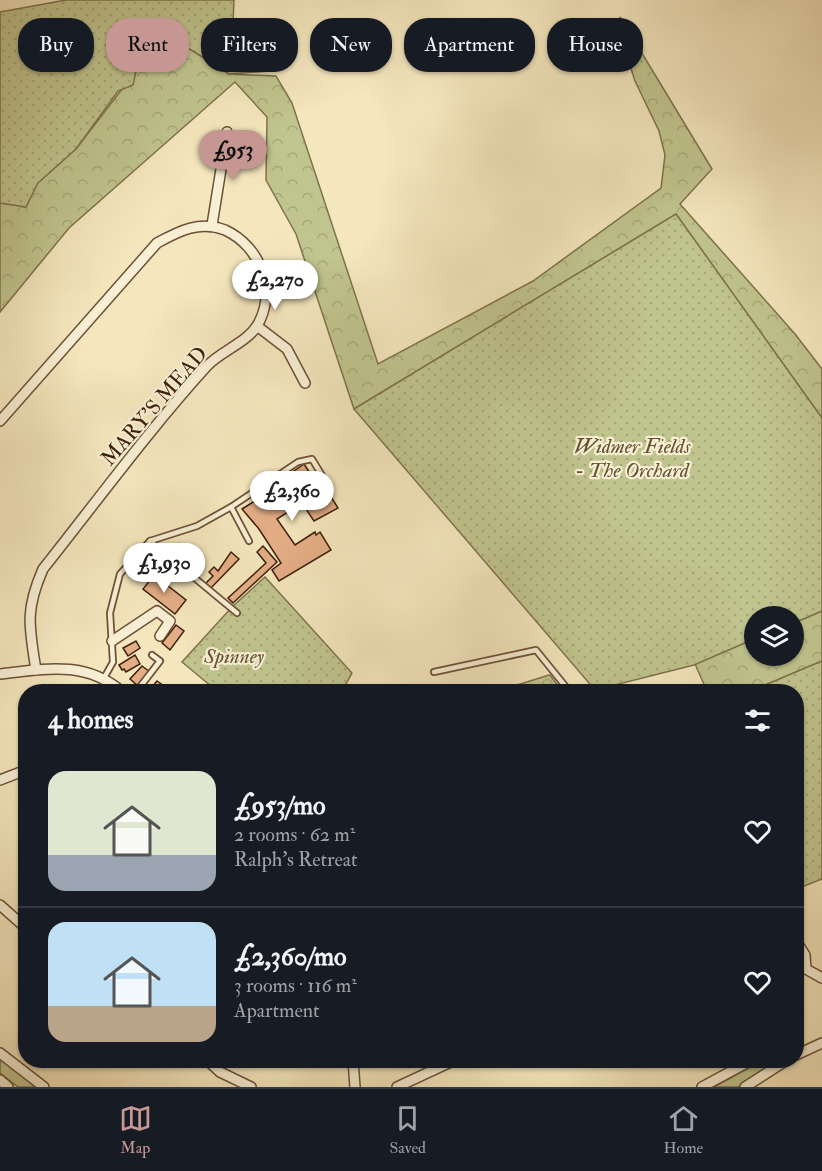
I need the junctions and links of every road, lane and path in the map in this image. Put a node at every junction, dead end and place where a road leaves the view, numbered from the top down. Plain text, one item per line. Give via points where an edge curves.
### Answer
1 (227, 132) dead end
2 (212, 225) junction
3 (257, 326) junction
4 (304, 383) dead end
5 (0, 421) edge
6 (329, 487) dead end
7 (231, 507) junction
8 (150, 541) junction
9 (249, 541) dead end
10 (237, 613) dead end
11 (160, 636) dead end
12 (112, 641) junction
13 (152, 655) dead end
14 (36, 670) junction
15 (434, 672) dead end
16 (0, 675) edge
17 (104, 678) junction
18 (112, 684) edge
19 (142, 684) edge
20 (564, 684) edge
21 (18, 773) edge
22 (0, 780) edge
23 (0, 905) edge
24 (18, 921) edge
25 (804, 953) edge
26 (822, 978) edge
27 (822, 1043) edge
28 (804, 1051) edge
29 (0, 1053) edge
30 (18, 1067) edge
31 (19, 1068) edge
32 (216, 1068) edge
33 (354, 1068) edge
34 (439, 1068) edge
35 (737, 1068) edge
36 (775, 1068) edge
37 (0, 1080) edge
38 (8, 1087) edge
39 (44, 1087) edge
40 (251, 1087) edge
41 (355, 1087) edge
42 (397, 1087) edge
43 (702, 1087) edge
44 (745, 1087) edge

1 - 2 street
2 - 3 street via 252,249 264,272 266,295
2 - 5 street via 183,229 157,243
3 - 4 street via 287,349
3 - 14 street, MARY'S MEAD via 209,364 43,569 31,597 28,625
6 - 7 lane via 312,459 298,462
7 - 8 lane via 196,526
7 - 9 lane
8 - 10 lane
8 - 12 lane via 120,574 110,614
11 - 12 street via 170,621 157,611
12 - 17 lane via 113,662
13 - 19 lane via 160,661
14 - 16 street
14 - 17 street via 65,668
15 - 20 lane via 536,650
17 - 18 street
21 - 22 street
23 - 24 street
25 - 26 street via 806,969
27 - 28 street
29 - 30 street
31 - 39 street
32 - 40 street
33 - 41 street
34 - 42 street
35 - 43 street
36 - 44 street
37 - 38 street

